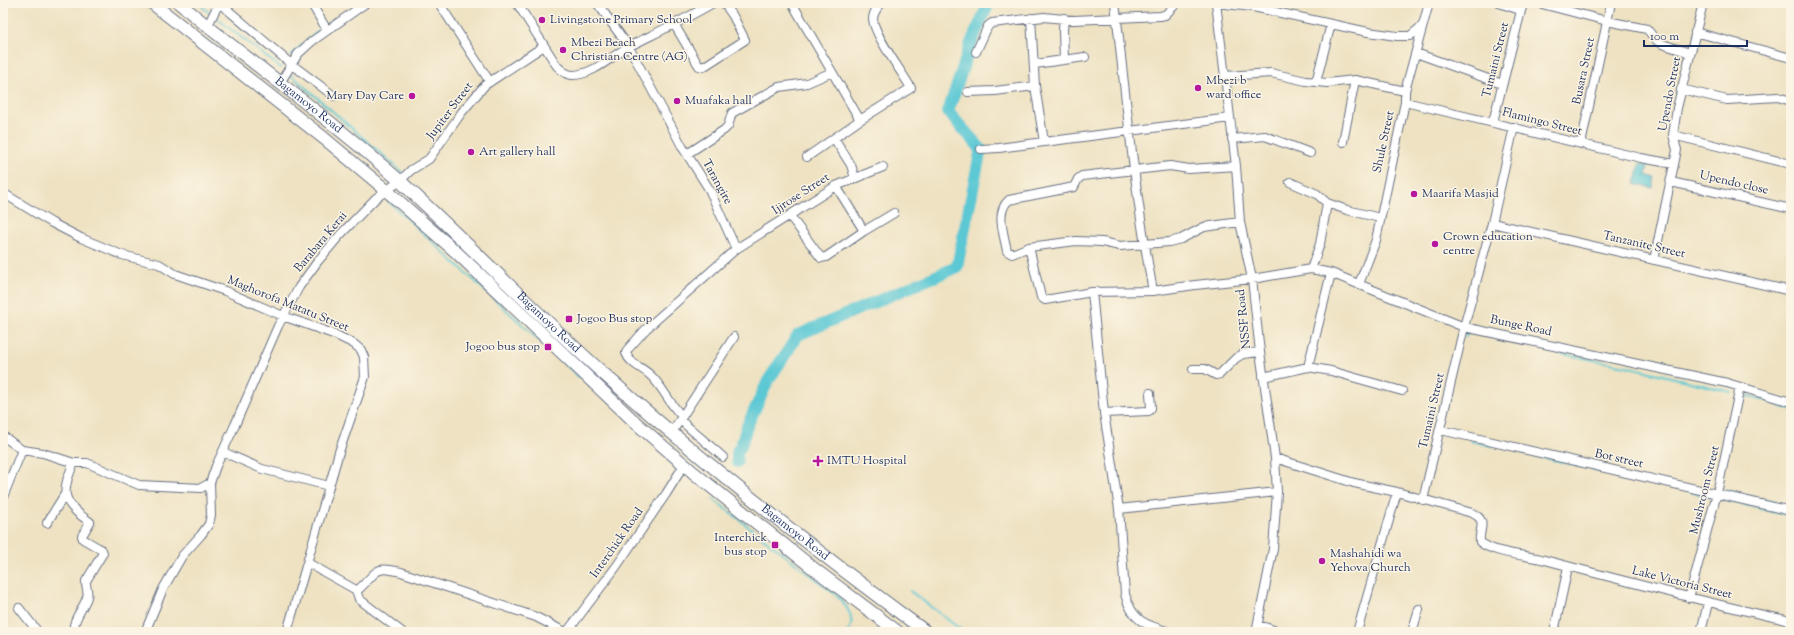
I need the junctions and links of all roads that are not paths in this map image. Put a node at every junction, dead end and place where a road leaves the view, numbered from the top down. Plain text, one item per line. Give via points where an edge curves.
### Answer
1 (152, 3) edge
2 (179, 3) edge
3 (311, 3) edge
4 (366, 3) edge
5 (439, 3) edge
6 (517, 3) edge
7 (597, 3) edge
8 (713, 3) edge
9 (724, 3) edge
10 (792, 3) edge
11 (882, 3) edge
12 (1115, 3) edge
13 (1177, 3) edge
14 (1216, 3) edge
15 (1429, 3) edge
16 (1499, 3) edge
17 (1538, 3) edge
18 (1611, 3) edge
19 (1703, 3) edge
20 (1522, 6) edge
21 (1031, 18) junction
22 (1064, 18) junction
23 (1117, 19) junction
24 (1607, 21) junction
25 (674, 24) junction
26 (1331, 24) junction
27 (1424, 24) junction
28 (207, 27) junction
29 (327, 30) junction
30 (1696, 32) junction
31 (544, 46) junction
32 (629, 47) junction
33 (976, 52) dead end
34 (1416, 53) junction
35 (1690, 53) junction
36 (1085, 57) dead end
37 (1791, 58) edge
38 (1064, 60) junction
39 (291, 64) junction
40 (1035, 64) junction
41 (832, 72) junction
42 (1226, 76) junction
43 (1355, 80) junction
44 (490, 82) junction
45 (1316, 82) junction
46 (280, 83) junction
47 (1502, 84) junction
48 (1035, 86) junction
49 (1682, 89) junction
50 (1405, 91) junction
51 (968, 92) dead end
52 (334, 96) dead end
53 (1791, 101) edge
54 (1405, 102) junction
55 (1230, 118) junction
56 (860, 120) junction
57 (1492, 122) junction
58 (1514, 127) junction
59 (1130, 132) junction
60 (1673, 135) junction
61 (834, 138) junction
62 (1232, 139) junction
63 (1044, 142) junction
64 (1343, 142) dead end
65 (1581, 144) junction
66 (981, 149) dead end
67 (1310, 153) dead end
68 (687, 154) junction
69 (807, 157) dead end
70 (1674, 164) junction
71 (1791, 164) edge
72 (1236, 166) junction
73 (883, 167) dead end
74 (1134, 170) junction
75 (855, 178) junction
76 (400, 181) junction
77 (1290, 182) dead end
78 (1671, 182) junction
79 (836, 186) junction
80 (386, 190) junction
81 (3, 193) edge
82 (1327, 203) junction
83 (1791, 209) edge
84 (894, 213) dead end
85 (790, 216) junction
86 (1380, 218) junction
87 (1240, 222) junction
88 (1492, 223) junction
89 (864, 231) junction
90 (1144, 245) junction
91 (1029, 247) junction
92 (736, 249) junction
93 (1654, 260) junction
94 (1311, 269) junction
95 (1331, 273) junction
96 (1252, 279) junction
97 (1359, 284) junction
98 (1153, 291) junction
99 (1092, 292) junction
100 (1791, 292) edge
101 (283, 316) junction
102 (1464, 327) junction
103 (734, 337) dead end
104 (1260, 352) junction
105 (1308, 367) junction
106 (1193, 369) dead end
107 (1263, 377) junction
108 (1740, 387) junction
109 (1402, 391) dead end
110 (1150, 393) dead end
111 (1791, 402) edge
112 (1104, 413) junction
113 (681, 418) junction
114 (1441, 430) junction
115 (672, 432) junction
116 (3, 436) edge
117 (22, 450) junction
118 (223, 452) junction
119 (723, 457) dead end
120 (1275, 458) junction
121 (74, 463) junction
122 (684, 465) junction
123 (210, 483) junction
124 (329, 486) junction
125 (1277, 492) junction
126 (1397, 492) junction
127 (1717, 493) junction
128 (65, 494) junction
129 (3, 497) edge
130 (1423, 500) junction
131 (1119, 509) junction
132 (1791, 511) edge
133 (47, 523) dead end
134 (308, 563) junction
135 (1568, 567) junction
136 (356, 590) junction
137 (1689, 598) junction
138 (1708, 603) junction
139 (19, 608) dead end
140 (1419, 608) dead end
141 (1791, 621) edge
142 (1257, 629) edge
143 (38, 632) edge
144 (74, 632) edge
145 (145, 632) edge
146 (287, 632) edge
147 (402, 632) edge
148 (566, 632) edge
149 (898, 632) edge
150 (926, 632) edge
151 (1170, 632) edge
152 (1280, 632) edge
153 (1357, 632) edge
154 (1412, 632) edge
155 (1554, 632) edge
156 (1701, 632) edge

1 - 80 highway, Bagamoyo Road
2 - 28 highway, Bagamoyo Road
3 - 29 street
4 - 29 street
5 - 44 street
6 - 31 street
7 - 32 street, Tarangire
8 - 25 street
9 - 25 street via 745,40 703,67 699,66
10 - 41 street
11 - 56 street via 873,17 874,26 911,88
12 - 23 street
13 - 23 street via 1165,15
14 - 26 street via 1253,7
14 - 42 street, NSSF Road
15 - 27 street, Shule Street
16 - 20 street
17 - 24 street
18 - 24 street, Busara Street
19 - 30 street, Upendo Street
20 - 47 street, Tumaini Street
21 - 22 street
21 - 33 street via 992,23 988,26
21 - 40 street
22 - 23 street
22 - 38 street
23 - 59 street
24 - 35 street via 1647,28 1662,44
24 - 65 street, Busara Street
25 - 32 street
26 - 27 street via 1406,37
26 - 45 street
27 - 34 street, Shule Street
28 - 39 street via 217,7 222,5
28 - 46 highway, Bagamoyo Road
29 - 39 street via 311,42
30 - 35 street, Upendo Street
30 - 37 street
31 - 32 street via 557,66 571,75 591,70
31 - 44 street, Jupiter Street
32 - 68 street, Tarangire
34 - 47 street
34 - 50 street, Shule Street
35 - 49 street, Upendo Street
36 - 38 street
38 - 40 street
39 - 46 street
39 - 52 street
40 - 48 street
41 - 56 street
41 - 68 street via 807,83 779,87 749,102 732,113 724,130
42 - 45 street via 1271,72
42 - 55 street, NSSF Road
43 - 45 street
43 - 50 street
43 - 64 street
44 - 76 street, Jupiter Street via 476,94 429,159 411,170
46 - 76 highway, Bagamoyo Road
47 - 57 street, Tumaini Street
48 - 51 street
48 - 63 street
49 - 53 street via 1727,100 1778,97
49 - 60 street, Upendo Street
50 - 54 street, Shule Street
54 - 57 street, Flamingo Street
54 - 86 street, Shule Street
55 - 59 street
55 - 62 street, NSSF Road
56 - 61 street
57 - 58 street, Flamingo Street
58 - 65 street, Flamingo Street
58 - 88 street, Tumaini Street
59 - 63 street
59 - 74 street
60 - 70 street, Upendo Street via 1677,150
60 - 71 street
61 - 69 street
61 - 75 street via 851,165
62 - 67 street via 1265,136
62 - 72 street, NSSF Road
63 - 66 street
65 - 70 street, Flamingo Street
68 - 92 street, Tarangire via 709,189
70 - 78 street, Upendo Street
72 - 74 street via 1189,169 1170,166
72 - 87 street, NSSF Road
73 - 75 street, Ijjrose Street
74 - 90 street
74 - 91 street via 1082,176 1074,187 1009,200 1003,205 1001,214 1007,251 1012,254
75 - 79 street, Ijjrose Street
76 - 80 street, Jupiter Street
76 - 115 highway, Bagamoyo Road via 603,374
77 - 82 street via 1317,194
78 - 83 street, Upendo close
78 - 93 street, Upendo Street
79 - 85 street, Ijjrose Street
79 - 89 street
80 - 101 street, Barabara Kerai via 340,235 318,261
80 - 122 highway, Bagamoyo Road via 455,250 636,423
81 - 101 street, Maghorofa Matatu Street via 81,238 122,255 159,264 175,274 225,291
82 - 86 street
82 - 94 street
84 - 89 street
85 - 89 street via 821,258
85 - 92 street, Ijjrose Street
86 - 97 street, Shule Street via 1376,240
87 - 90 street via 1204,227 1180,238
87 - 96 street, NSSF Road
88 - 93 street, Tanzanite Street
88 - 102 street, Tumaini Street
90 - 91 street via 1120,246 1102,242 1076,242
90 - 98 street
91 - 99 street, Bunge Road via 1042,299
92 - 113 street via 646,329 626,353 628,359 663,388
93 - 100 street, Tanzanite Street
94 - 95 street, Bunge Road
94 - 96 street, Bunge Road
95 - 97 street, Bunge Road
95 - 105 street
96 - 98 street, Bunge Road
96 - 104 street, NSSF Road
97 - 102 street, Bunge Road
98 - 99 street, Bunge Road
99 - 112 street
101 - 118 street, Barabara Kerai
101 - 124 street, Maghorofa Matatu Street via 354,344 364,357 365,377
102 - 108 street, Bunge Road
102 - 114 street, Tumaini Street
103 - 113 street
104 - 106 street via 1243,354 1220,374 1216,375 1205,369
104 - 107 street, NSSF Road
105 - 107 street
105 - 109 street
107 - 120 street, NSSF Road
108 - 111 street, Bunge Road
108 - 127 street, Mushroom Street
110 - 112 street via 1149,411
112 - 131 street
113 - 115 street
113 - 119 street
114 - 127 street, Bot street
114 - 130 street, Tumaini Street
115 - 150 highway, Bagamoyo Road via 721,474
116 - 117 street
117 - 121 street via 43,453
117 - 129 street
118 - 123 street, Barabara Kerai
118 - 124 street via 262,469
120 - 125 street, NSSF Road
120 - 126 street via 1354,483
121 - 123 street via 98,466 130,483 146,487 201,488
121 - 128 street via 66,482
122 - 148 street, Interchick Road via 616,567
122 - 149 highway, Bagamoyo Road
123 - 145 street via 209,524 182,556 163,589
124 - 134 street, Maghorofa Matatu Street
125 - 131 street
125 - 142 street, NSSF Road via 1273,549
126 - 130 street
126 - 153 street
127 - 132 street, Bot street
127 - 137 street, Mushroom Street
128 - 133 street
128 - 144 street via 79,515 90,522 83,538 103,553 86,581 88,594 81,613 73,623
130 - 135 street via 1479,516 1482,527 1480,542 1484,546
131 - 151 street via 1128,607 1145,624
134 - 136 street
134 - 146 street, Maghorofa Matatu Street
135 - 137 street, Lake Victoria Street
135 - 155 street
136 - 147 street via 359,599
136 - 148 street via 377,571 385,568 536,617
137 - 138 street, Lake Victoria Street
138 - 141 street, Lake Victoria Street
138 - 156 street
139 - 143 street
140 - 154 street
142 - 152 street

